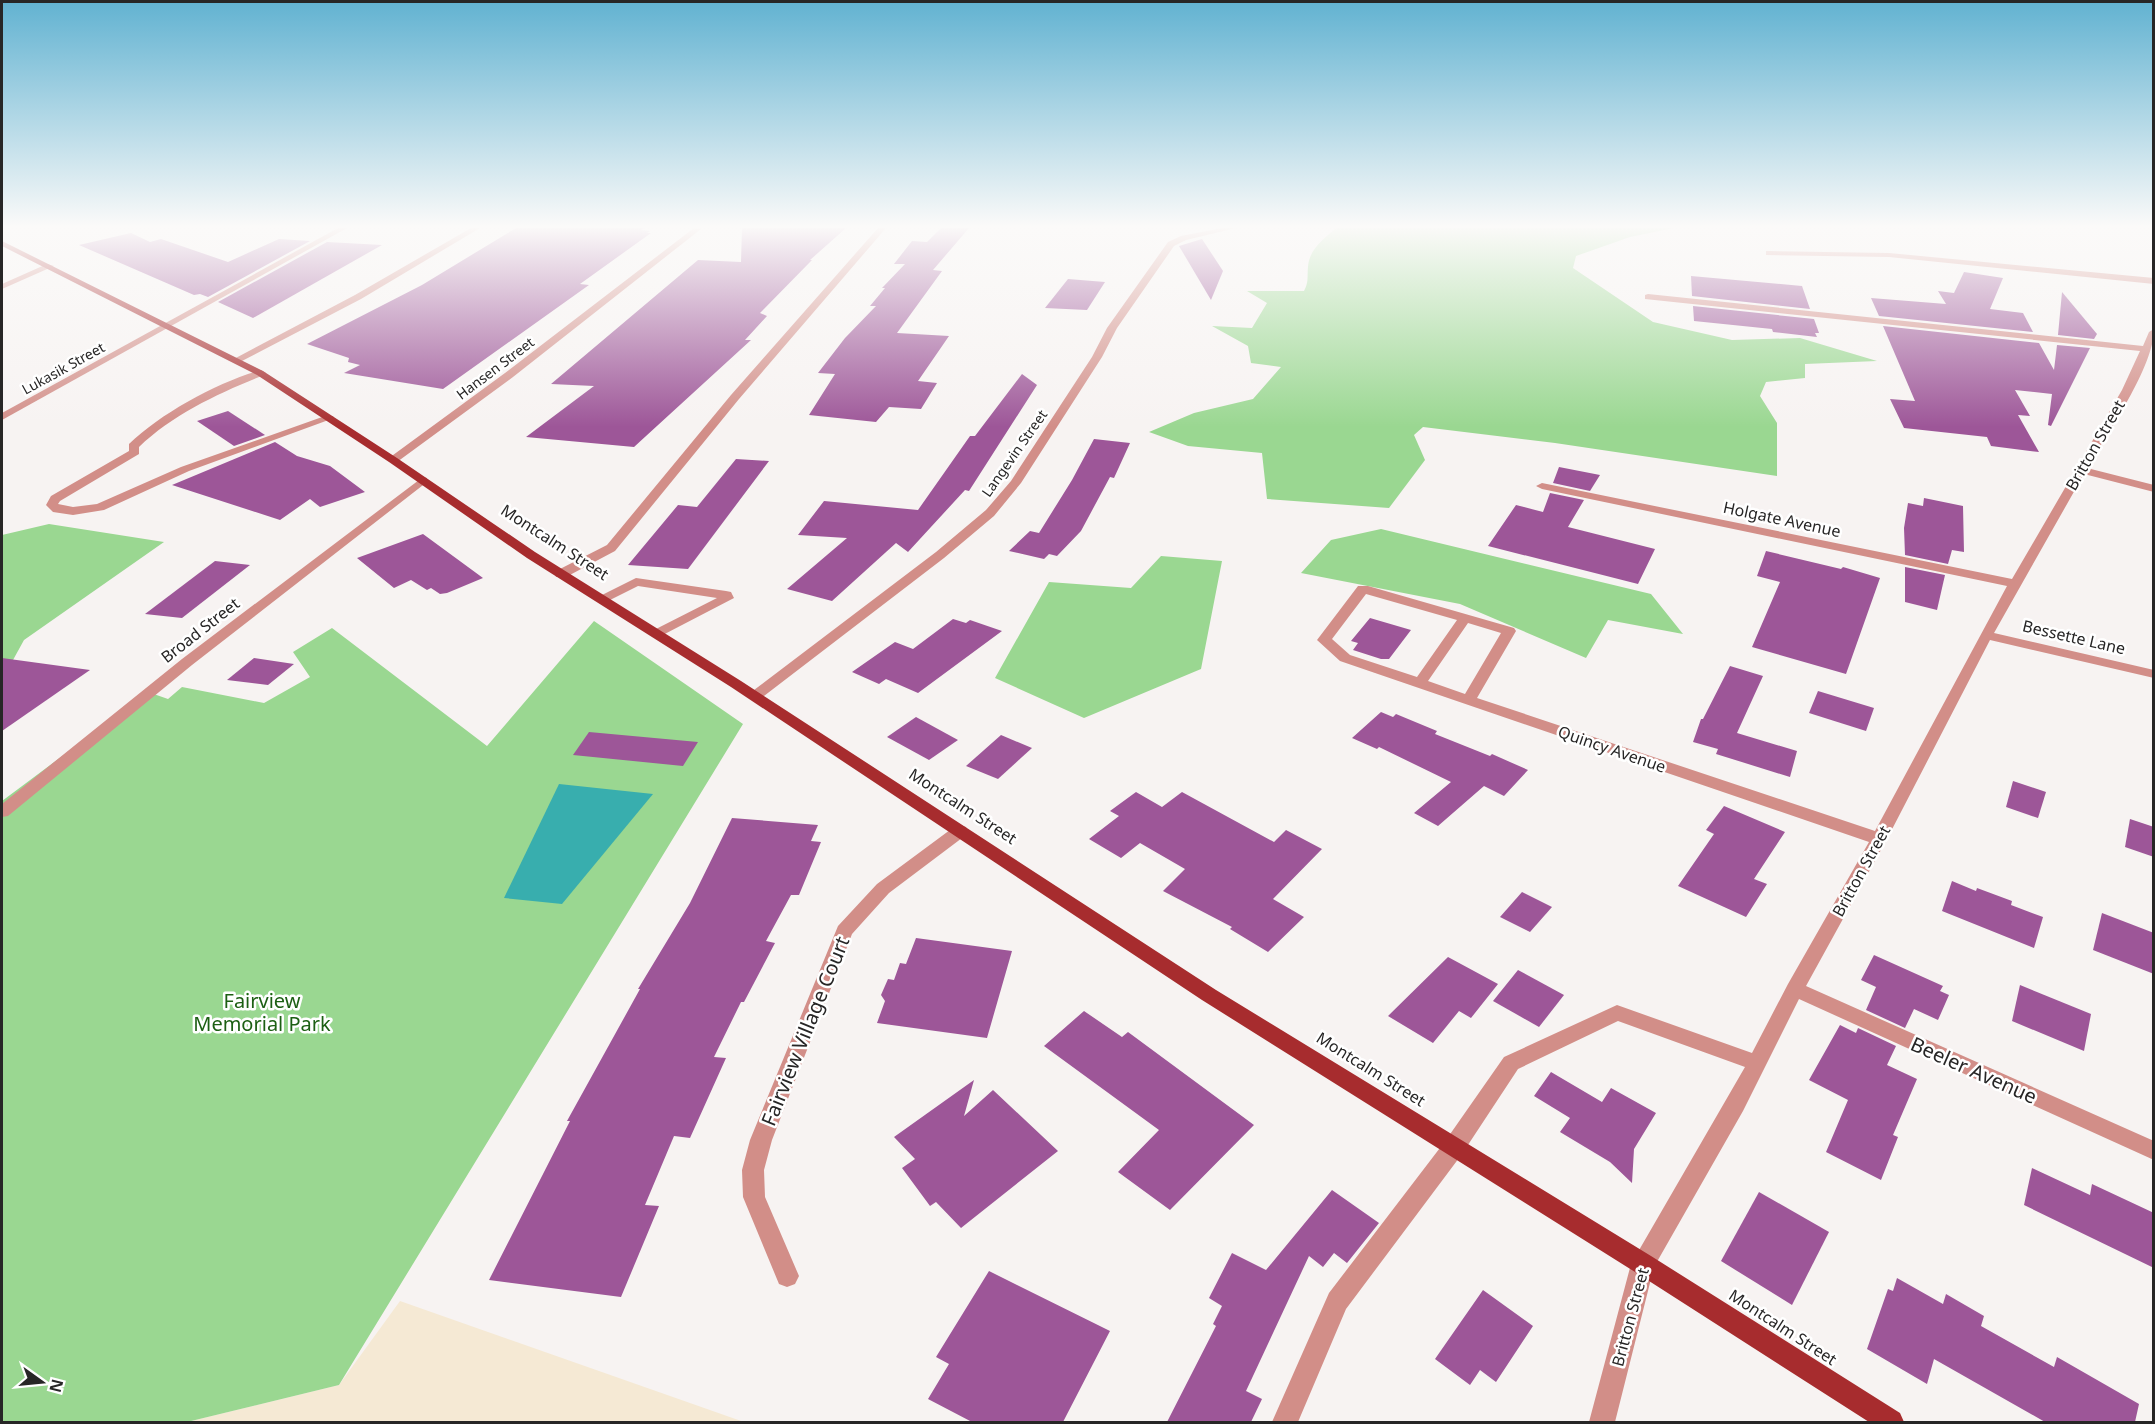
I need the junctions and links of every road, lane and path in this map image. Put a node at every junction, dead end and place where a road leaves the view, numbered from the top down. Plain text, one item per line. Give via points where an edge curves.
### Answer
1 (107, 294) edge
2 (223, 294) edge
3 (362, 294) edge
4 (614, 294) edge
5 (824, 294) edge
6 (1136, 294) edge
7 (1648, 297) dead end
8 (168, 325) junction
9 (2154, 333) edge
10 (2146, 349) junction
11 (237, 360) junction
12 (261, 373) junction
13 (2, 417) edge
14 (329, 417) junction
15 (393, 460) junction
16 (2080, 470) junction
17 (423, 480) junction
18 (1542, 486) dead end
19 (2154, 489) edge
20 (561, 573) junction
21 (2015, 584) junction
22 (601, 599) junction
23 (1465, 618) junction
24 (657, 634) junction
25 (1986, 635) junction
26 (2154, 674) edge
27 (1420, 683) junction
28 (755, 696) junction
29 (1468, 700) junction
30 (2, 812) edge
31 (960, 831) junction
32 (1879, 839) junction
33 (1795, 989) junction
34 (1758, 1063) junction
35 (1454, 1147) junction
36 (2154, 1151) edge
37 (1643, 1264) junction
38 (787, 1276) dead end
39 (1285, 1422) edge
40 (1602, 1422) edge
41 (1891, 1422) edge

1 - 8 main road, Montcalm Street
2 - 8 street, Lukasik Street
3 - 11 street
4 - 15 street, Hansen Street
5 - 20 street via 611,548
6 - 28 street, Langevin Street via 1015,483 990,513
7 - 10 street
8 - 11 main road, Montcalm Street
8 - 13 street, Lukasik Street
9 - 10 street, Britton Street
10 - 16 street, Britton Street
11 - 12 main road, Montcalm Street
12 - 14 main road, Montcalm Street
12 - 14 street via 238,381 165,423 138,441 135,452 124,460 55,499 52,505 73,511 100,507 185,469
14 - 15 main road, Montcalm Street
15 - 17 main road, Montcalm Street
16 - 19 street
16 - 21 street, Britton Street
17 - 20 main road, Montcalm Street
17 - 30 street, Broad Street via 187,662
18 - 21 street, Holgate Avenue
20 - 22 main road, Montcalm Street
21 - 25 street, Britton Street
22 - 24 main road, Montcalm Street
22 - 24 street via 636,582 726,595 727,598
23 - 27 street
23 - 27 street, Quincy Avenue via 1363,589 1324,640 1346,658
23 - 29 street via 1509,631
24 - 28 main road, Montcalm Street
25 - 26 street, Bessette Lane
25 - 32 street, Britton Street
27 - 29 street, Quincy Avenue
28 - 31 main road, Montcalm Street
29 - 32 street, Quincy Avenue
31 - 35 main road, Montcalm Street via 1209,994
31 - 38 street, Fairview Village Court via 883,887 850,922 836,948 761,1140 753,1170 754,1197
32 - 33 street, Britton Street
33 - 34 street, Britton Street
33 - 36 street, Beeler Avenue
34 - 35 street via 1617,1013 1511,1063
34 - 37 street, Britton Street
35 - 37 main road, Montcalm Street
35 - 39 street via 1337,1301
37 - 40 street, Britton Street
37 - 41 main road, Montcalm Street

